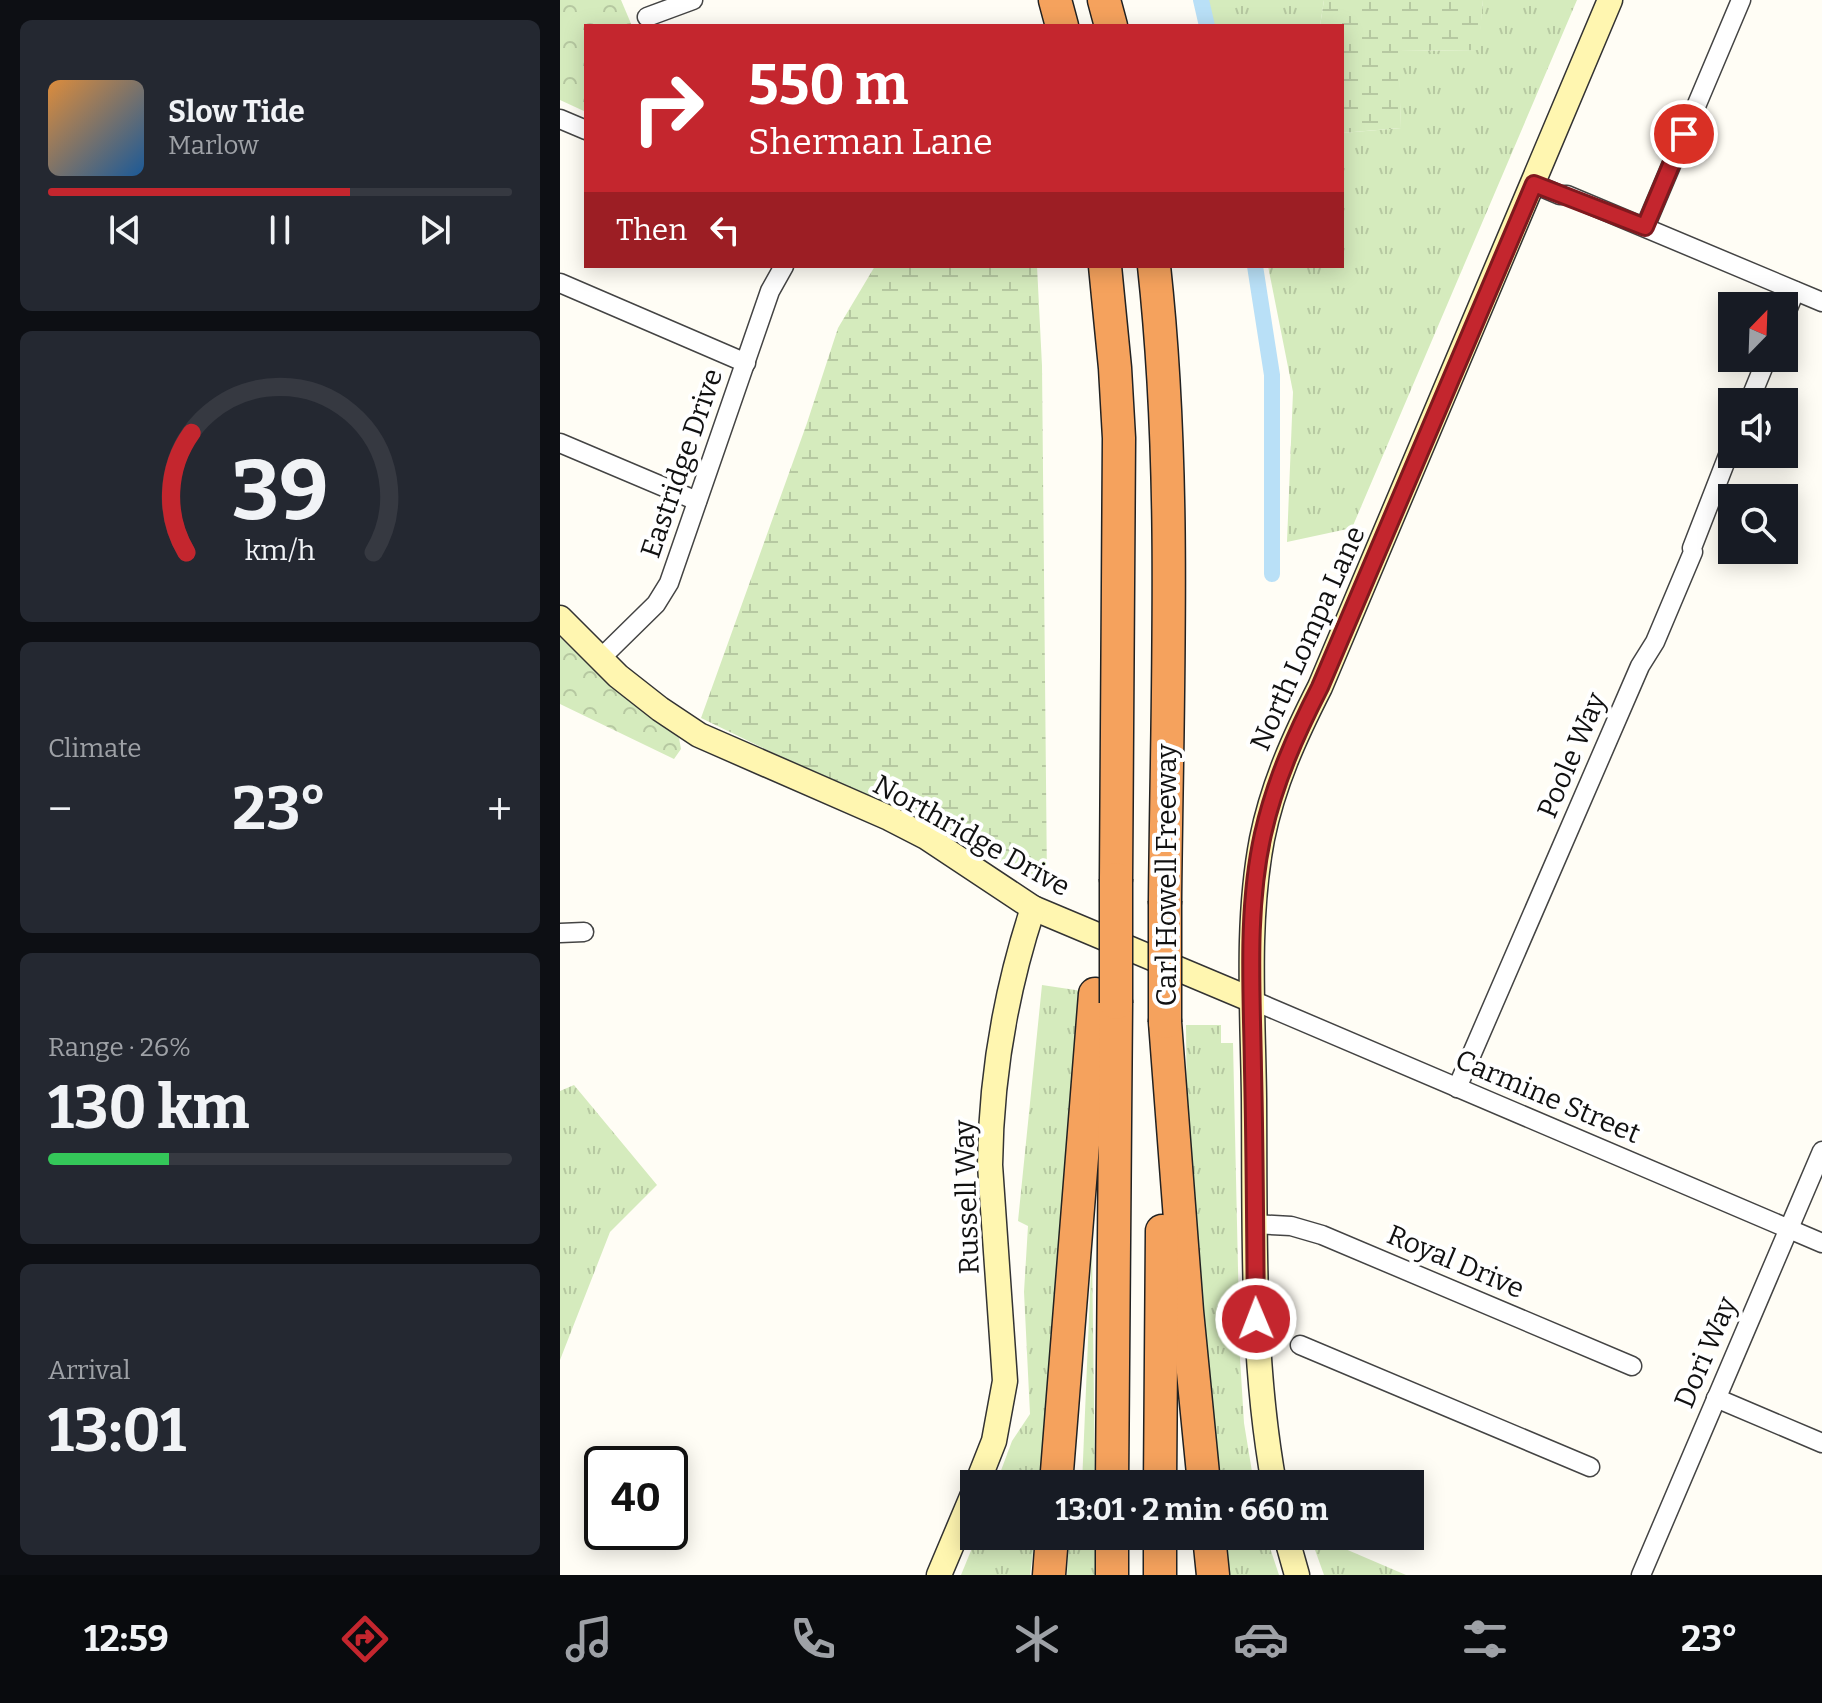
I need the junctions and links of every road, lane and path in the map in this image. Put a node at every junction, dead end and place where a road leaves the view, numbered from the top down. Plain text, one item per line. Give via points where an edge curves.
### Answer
1 (693, 0) edge
2 (1055, 0) edge
3 (1104, 0) edge
4 (1610, 0) edge
5 (1741, 0) edge
6 (646, 14) edge
7 (1061, 24) edge
8 (1110, 24) edge
9 (560, 119) edge
10 (584, 129) edge
11 (1534, 184) junction
12 (1645, 227) junction
13 (783, 268) edge
14 (1105, 268) edge
15 (1154, 268) edge
16 (560, 283) edge
17 (1795, 291) joint
18 (1822, 302) edge
19 (746, 363) junction
20 (560, 443) edge
21 (1723, 468) edge
22 (697, 501) junction
23 (560, 618) edge
24 (600, 659) junction
25 (1033, 908) junction
26 (584, 932) dead end
27 (560, 933) edge
28 (1105, 999) junction
29 (1252, 1000) junction
30 (1165, 1022) junction
31 (1457, 1088) junction
32 (1822, 1151) edge
33 (1254, 1224) junction
34 (1789, 1228) junction
35 (1822, 1243) edge
36 (1300, 1345) dead end
37 (1632, 1366) dead end
38 (1716, 1398) junction
39 (1822, 1443) edge
40 (1590, 1467) dead end
41 (983, 1470) edge
42 (1057, 1470) edge
43 (1112, 1470) edge
44 (1160, 1470) edge
45 (1203, 1470) edge
46 (1272, 1470) edge
47 (960, 1525) edge
48 (1051, 1550) edge
49 (1112, 1550) edge
50 (1160, 1550) edge
51 (1210, 1550) edge
52 (1290, 1550) edge
53 (939, 1575) edge
54 (1049, 1575) edge
55 (1112, 1575) edge
56 (1160, 1575) edge
57 (1213, 1575) edge
58 (1297, 1575) edge
59 (1641, 1575) edge

1 - 6 street
2 - 7 highway
3 - 8 highway
4 - 11 street, North Lompa Lane
5 - 12 street
9 - 10 street
11 - 12 street
11 - 29 street, North Lompa Lane via 1281,771 1257,870
12 - 17 street
13 - 19 street, Eastridge Drive
14 - 28 highway, Carl Howell Freeway via 1119,438 1118,830
15 - 30 highway, Carl Howell Freeway, bridge via 1167,429
16 - 19 street
17 - 18 street
19 - 22 street, Eastridge Drive
20 - 22 street
21 - 31 street, Poole Way via 1655,642
22 - 24 street, Eastridge Drive via 669,583 656,604
23 - 24 street, Northridge Drive
24 - 25 street, Northridge Drive via 699,735 926,837
25 - 29 street, Northridge Drive
25 - 41 street, Russell Way via 1011,983 990,1131 1005,1381 994,1441
26 - 27 street
28 - 42 highway
28 - 43 highway, Carl Howell Freeway
29 - 31 street, Carmine Street
29 - 33 street, North Lompa Lane
30 - 44 highway, Carl Howell Freeway
30 - 45 highway
31 - 34 street, Carmine Street
32 - 34 street, Dori Way
33 - 37 street, Royal Drive via 1312,1231
33 - 46 street, North Lompa Lane via 1259,1375
34 - 35 street, Carmine Street
34 - 38 street, Dori Way
36 - 40 street
38 - 39 street
38 - 59 street, Dori Way
47 - 53 street
48 - 54 highway
49 - 55 highway
50 - 56 highway
51 - 57 highway
52 - 58 street

